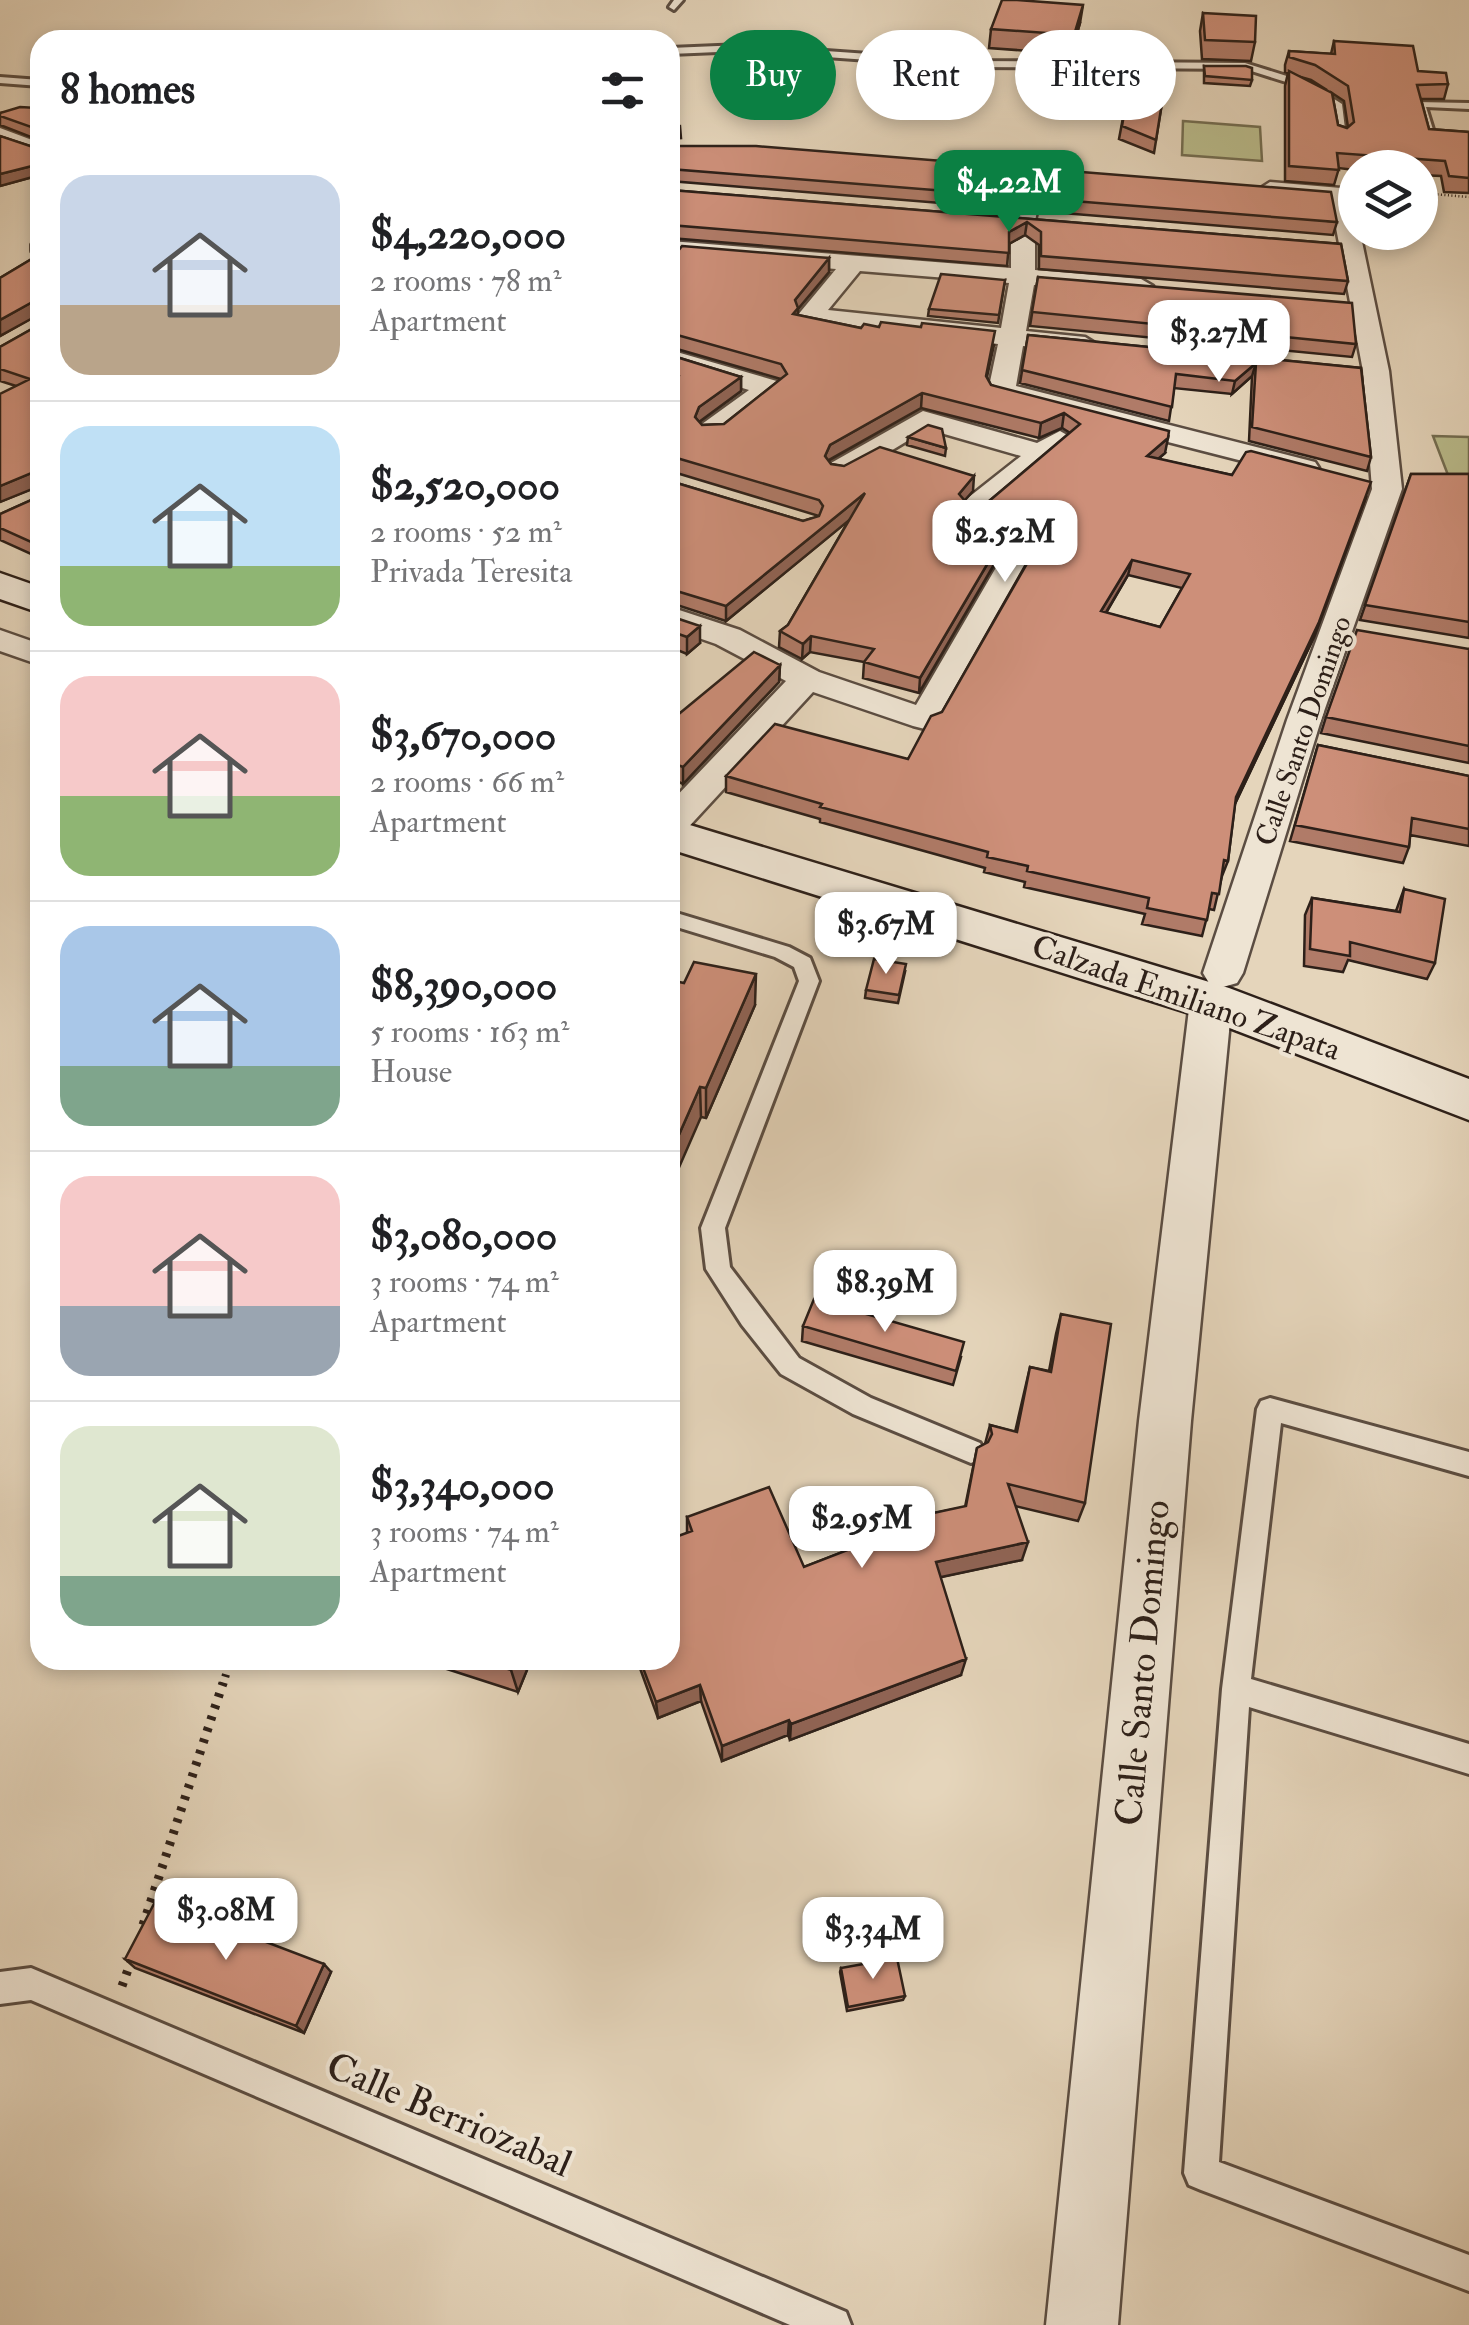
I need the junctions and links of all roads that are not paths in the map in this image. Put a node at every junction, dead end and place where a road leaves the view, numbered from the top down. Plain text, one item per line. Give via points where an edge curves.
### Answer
1 (680, 51) edge
2 (0, 80) edge
3 (30, 82) edge
4 (1469, 106) edge
5 (0, 134) edge
6 (1340, 137) edge
7 (1469, 142) edge
8 (30, 147) edge
9 (1035, 169) edge
10 (1245, 187) edge
11 (711, 223) edge
12 (680, 248) edge
13 (680, 249) edge
14 (854, 262) junction
15 (1023, 275) junction
16 (1174, 289) edge
17 (1011, 338) junction
18 (1107, 347) edge
19 (680, 361) edge
20 (1093, 415) junction
21 (712, 430) edge
22 (878, 449) junction
23 (1041, 453) junction
24 (913, 460) edge
25 (841, 468) edge
26 (966, 475) edge
27 (1000, 486) junction
28 (1388, 489) junction
29 (975, 506) edge
30 (1027, 540) dead end
31 (0, 585) edge
32 (30, 598) edge
33 (0, 614) edge
34 (680, 620) edge
35 (30, 625) edge
36 (1339, 630) junction
37 (1376, 636) edge
38 (0, 640) edge
39 (30, 651) edge
40 (807, 678) junction
41 (1301, 732) junction
42 (1338, 739) edge
43 (680, 811) edge
44 (680, 819) edge
45 (680, 921) edge
46 (1217, 987) junction
47 (1469, 1067) edge
48 (1469, 1100) edge
49 (971, 1451) dead end
50 (1469, 1464) edge
51 (1236, 1689) junction
52 (1469, 1759) edge
53 (16, 1986) edge
54 (1469, 2273) edge
55 (833, 2325) edge
56 (1082, 2325) edge

1 - 6 lane via 742,48 968,64 1245,66 1328,97 1337,104
2 - 3 lane
4 - 7 lane via 1420,104 1431,139
5 - 8 street
9 - 15 street via 1023,221
10 - 28 street via 1341,195 1343,246
11 - 12 street
13 - 14 street
14 - 15 street
14 - 17 street via 810,316
15 - 16 street
15 - 17 street
17 - 18 street
17 - 20 street via 1002,391
19 - 21 street via 770,388
20 - 23 street
20 - 28 street
22 - 23 street via 923,419
22 - 24 street
22 - 25 street
23 - 27 street
26 - 27 street
27 - 29 street
28 - 36 street, Calle Santo Domingo
30 - 40 street via 925,719
31 - 32 main road
33 - 35 main road
34 - 40 street
36 - 37 street
36 - 41 street, Calle Santo Domingo
38 - 39 street
40 - 43 street
41 - 42 street
41 - 46 street, Calle Santo Domingo
44 - 46 main road, Calzada Emiliano Zapata
45 - 49 lane via 782,952 802,962 809,981 713,1228 718,1269 790,1366 862,1406
46 - 47 main road, Calzada Emiliano Zapata
46 - 48 main road, Calzada Emiliano Zapata
46 - 56 street, Calle Santo Domingo via 1165,1420
50 - 51 lane via 1270,1409
51 - 52 lane
51 - 54 lane via 1201,2173
53 - 55 lane, Calle Berriozabal via 111,2018

